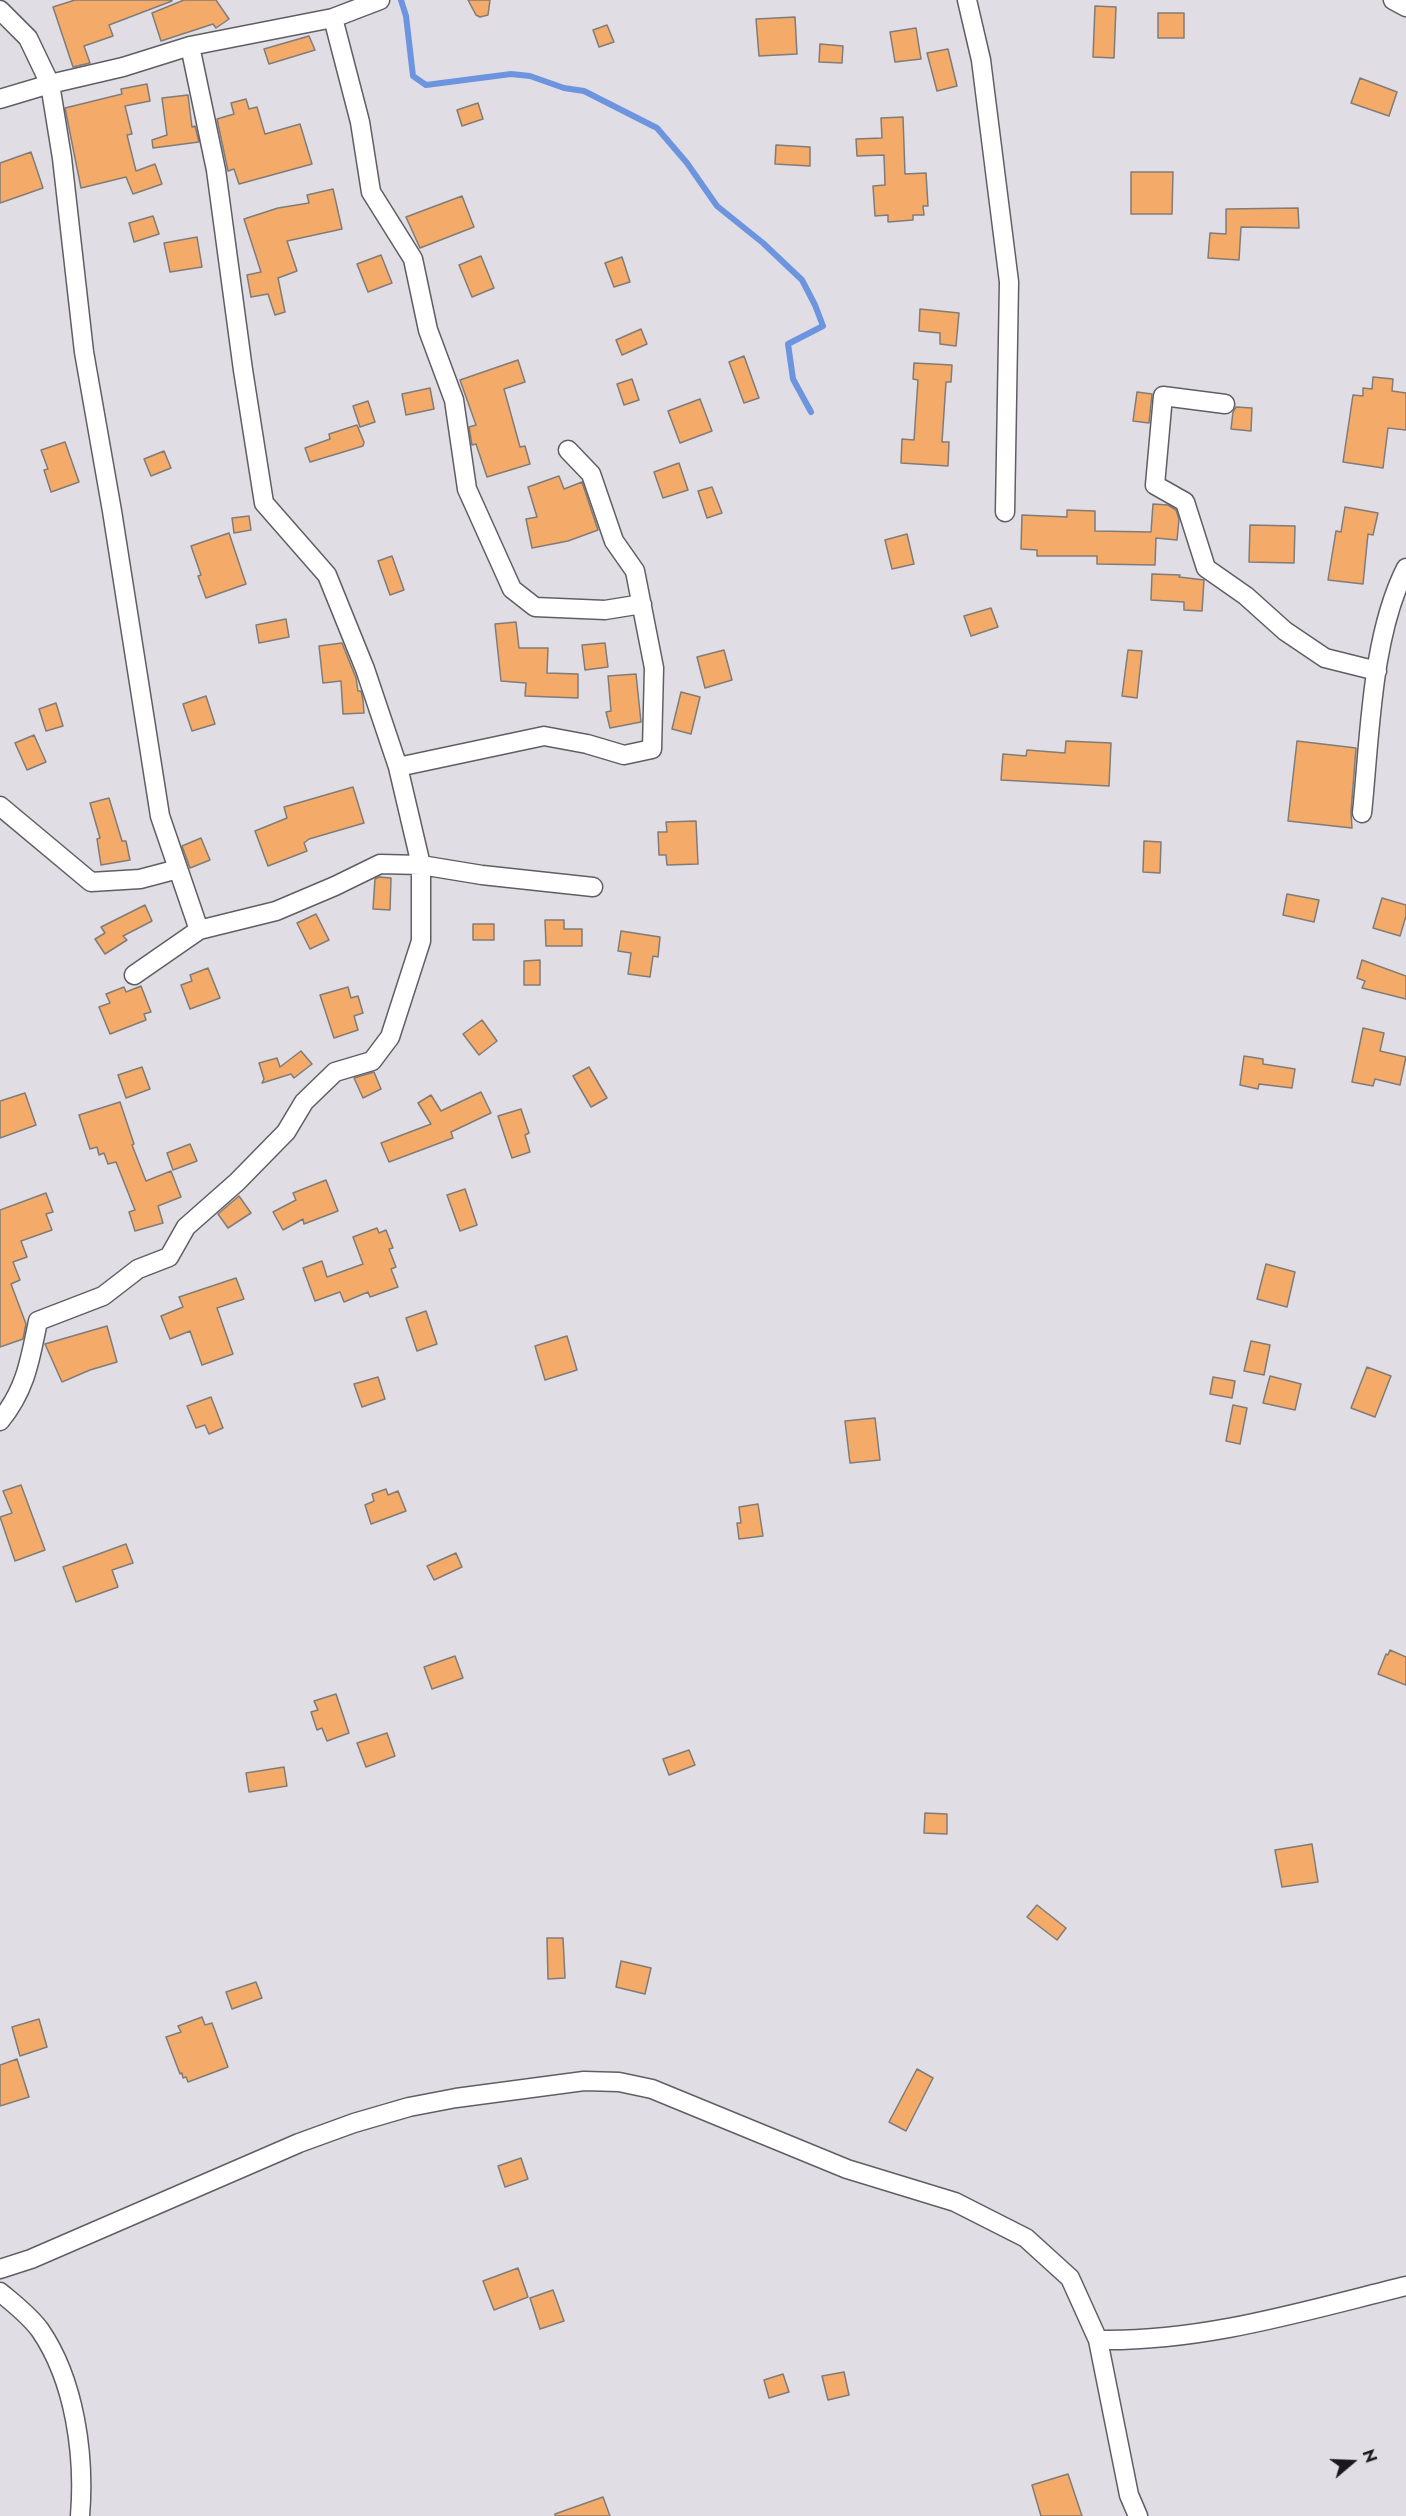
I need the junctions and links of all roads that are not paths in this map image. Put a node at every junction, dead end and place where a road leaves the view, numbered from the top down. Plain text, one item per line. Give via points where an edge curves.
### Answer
1 (380, 0) edge
2 (967, 0) edge
3 (1393, 0) edge
4 (1406, 7) edge
5 (0, 10) edge
6 (333, 18) junction
7 (190, 46) junction
8 (50, 84) junction
9 (0, 99) edge
10 (1225, 404) dead end
11 (568, 450) dead end
12 (1005, 513) dead end
13 (1406, 568) edge
14 (642, 604) junction
15 (1377, 671) junction
16 (398, 767) junction
17 (0, 806) edge
18 (1362, 813) dead end
19 (421, 865) junction
20 (178, 869) junction
21 (593, 887) dead end
22 (200, 930) junction
23 (134, 975) dead end
24 (0, 1421) edge
25 (0, 2269) edge
26 (1406, 2286) edge
27 (0, 2292) edge
28 (1098, 2340) junction
29 (80, 2516) edge
30 (1138, 2516) edge

1 - 6 street
2 - 12 street via 981,60 1009,282
3 - 4 street
5 - 8 street via 28,38
6 - 7 street
6 - 14 street via 360,122 371,192 412,259 428,330 454,400 467,489 512,589 535,607 605,610
7 - 8 street
7 - 16 street via 216,170 264,503 327,575 365,669
8 - 9 street
8 - 20 street via 84,352 160,816
10 - 15 street via 1163,396 1155,486 1185,502 1206,568 1325,658
11 - 14 street via 591,474 614,541 635,571
13 - 15 street via 1389,612
14 - 16 street via 654,668 652,749 624,755 544,736
15 - 18 street
16 - 19 street
17 - 20 street via 91,882 140,879
19 - 21 street
19 - 22 street via 380,864 276,911
19 - 24 street via 421,941 390,1037 372,1061 335,1072 304,1102 286,1132 186,1227 170,1257 138,1269 103,1296 38,1321 28,1372
20 - 22 street
22 - 23 street
25 - 28 street via 354,2123 456,2098 584,2081 619,2082 652,2089 847,2169 955,2202 1026,2238 1070,2278
26 - 28 street via 1250,2325 1141,2341
27 - 29 street via 38,2328 67,2390 79,2454
28 - 30 street via 1129,2495

